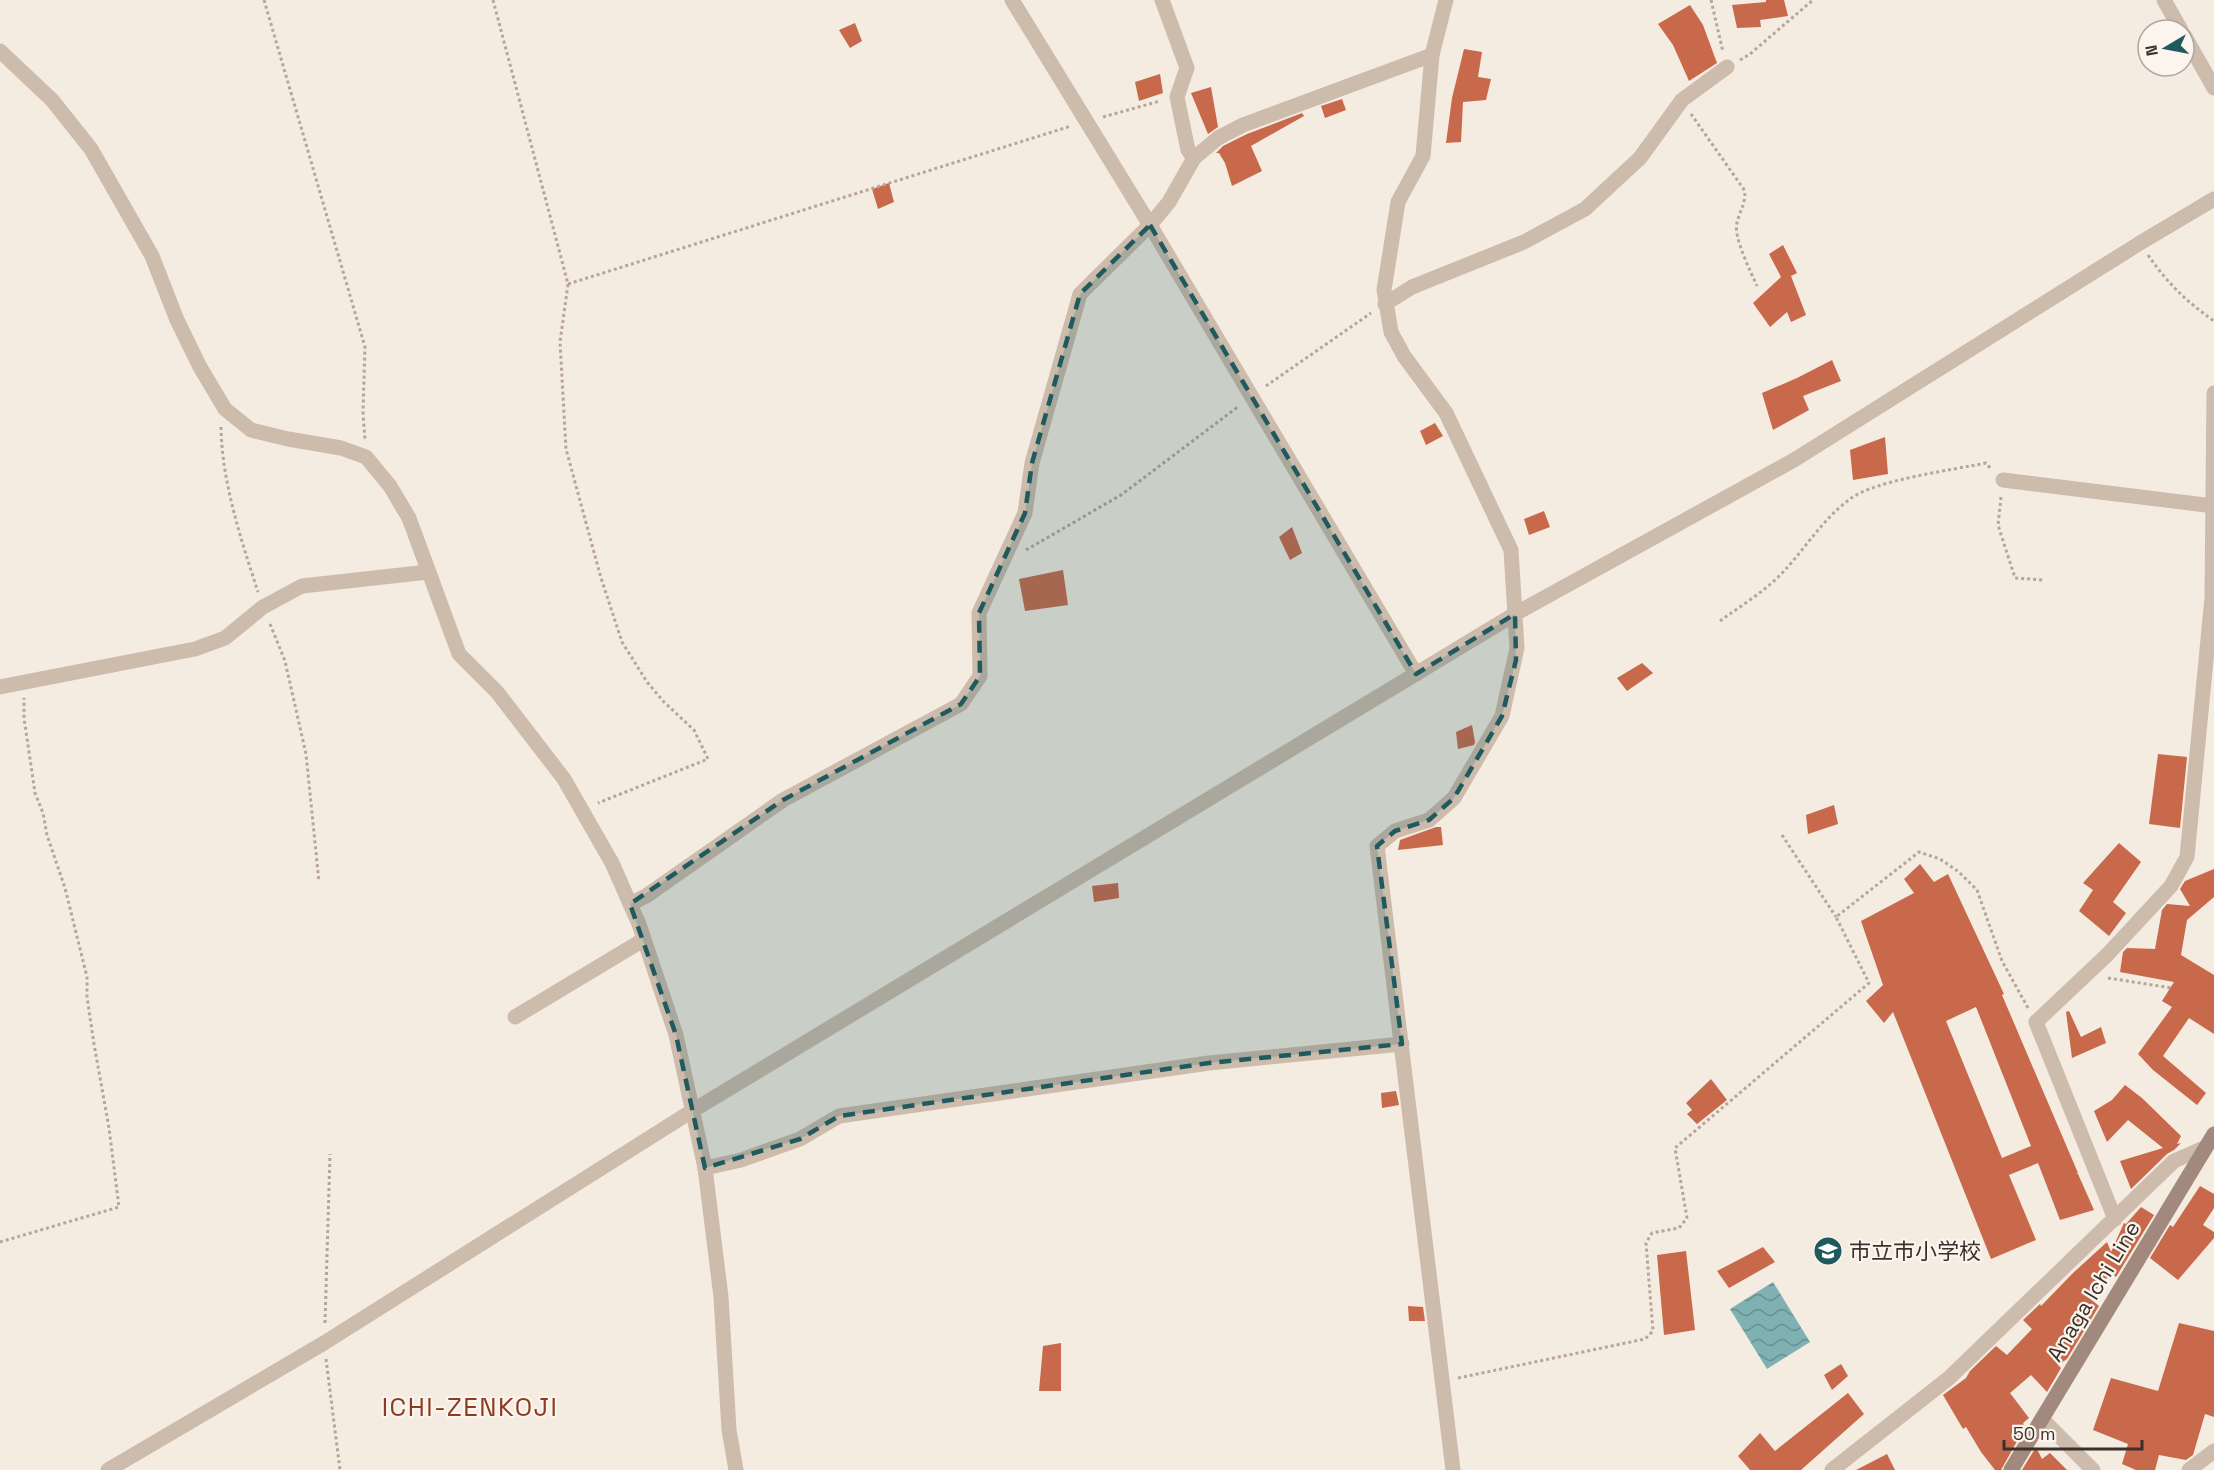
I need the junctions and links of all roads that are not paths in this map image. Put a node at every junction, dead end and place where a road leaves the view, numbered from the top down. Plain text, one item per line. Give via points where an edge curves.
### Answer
1 (1012, 0) edge
2 (1162, 0) edge
3 (1446, 0) edge
4 (2164, 0) edge
5 (2174, 18) edge
6 (0, 51) edge
7 (1432, 55) junction
8 (2196, 56) edge
9 (1727, 67) road end
10 (2214, 88) edge
11 (1194, 158) junction
12 (2214, 200) edge
13 (1150, 225) junction
14 (1385, 304) junction
15 (2214, 393) edge
16 (2003, 480) road end
17 (2213, 505) edge
18 (428, 572) junction
19 (2213, 598) edge
20 (1515, 614) junction
21 (1416, 674) junction
22 (0, 687) edge
23 (630, 904) junction
24 (643, 940) junction
25 (515, 1017) dead end
26 (1402, 1044) junction
27 (692, 1111) junction
28 (2210, 1141) edge
29 (705, 1168) junction
30 (2115, 1219) junction
31 (2042, 1419) junction
32 (2214, 1452) edge
33 (108, 1470) edge
34 (736, 1470) edge
35 (1453, 1470) edge
36 (1832, 1470) edge
37 (2011, 1470) edge
38 (2093, 1470) edge
39 (2189, 1470) edge

1 - 13 street
2 - 11 street via 1187,68 1176,97 1188,150
3 - 7 street
4 - 5 street
6 - 18 street via 52,100 91,149 152,256 177,320 225,409 251,430 366,457 409,518
7 - 11 street via 1244,125 1218,138
7 - 14 street via 1423,156 1398,202
8 - 10 street
9 - 14 street via 1682,100 1640,158 1585,209 1524,242 1412,287
11 - 13 street via 1169,202
12 - 20 street via 1794,460
13 - 21 street
13 - 23 street via 1080,294 1032,463 1025,513 979,613 980,676 961,704 783,800
14 - 20 street via 1391,332 1446,413 1510,550
15 - 17 street
16 - 17 street
17 - 19 street
18 - 22 street via 302,586 263,607 225,638 195,649
18 - 23 street via 459,654 504,700 564,779 612,863
19 - 30 street via 2187,857 2171,886 2036,1022
20 - 21 street
20 - 26 street via 1516,660 1502,716 1454,798 1429,819 1395,831 1377,846
21 - 27 street
23 - 24 street
24 - 25 street
24 - 27 street via 676,1035
26 - 29 street via 1209,1063 839,1116 800,1139
26 - 35 street
27 - 29 street
27 - 33 street via 324,1343
28 - 30 street via 2174,1161
28 - 31 main road, Anaga Ichi Line
29 - 34 street
30 - 36 street via 1949,1378
31 - 37 main road, Anaga Ichi Line
31 - 38 street
32 - 39 street

